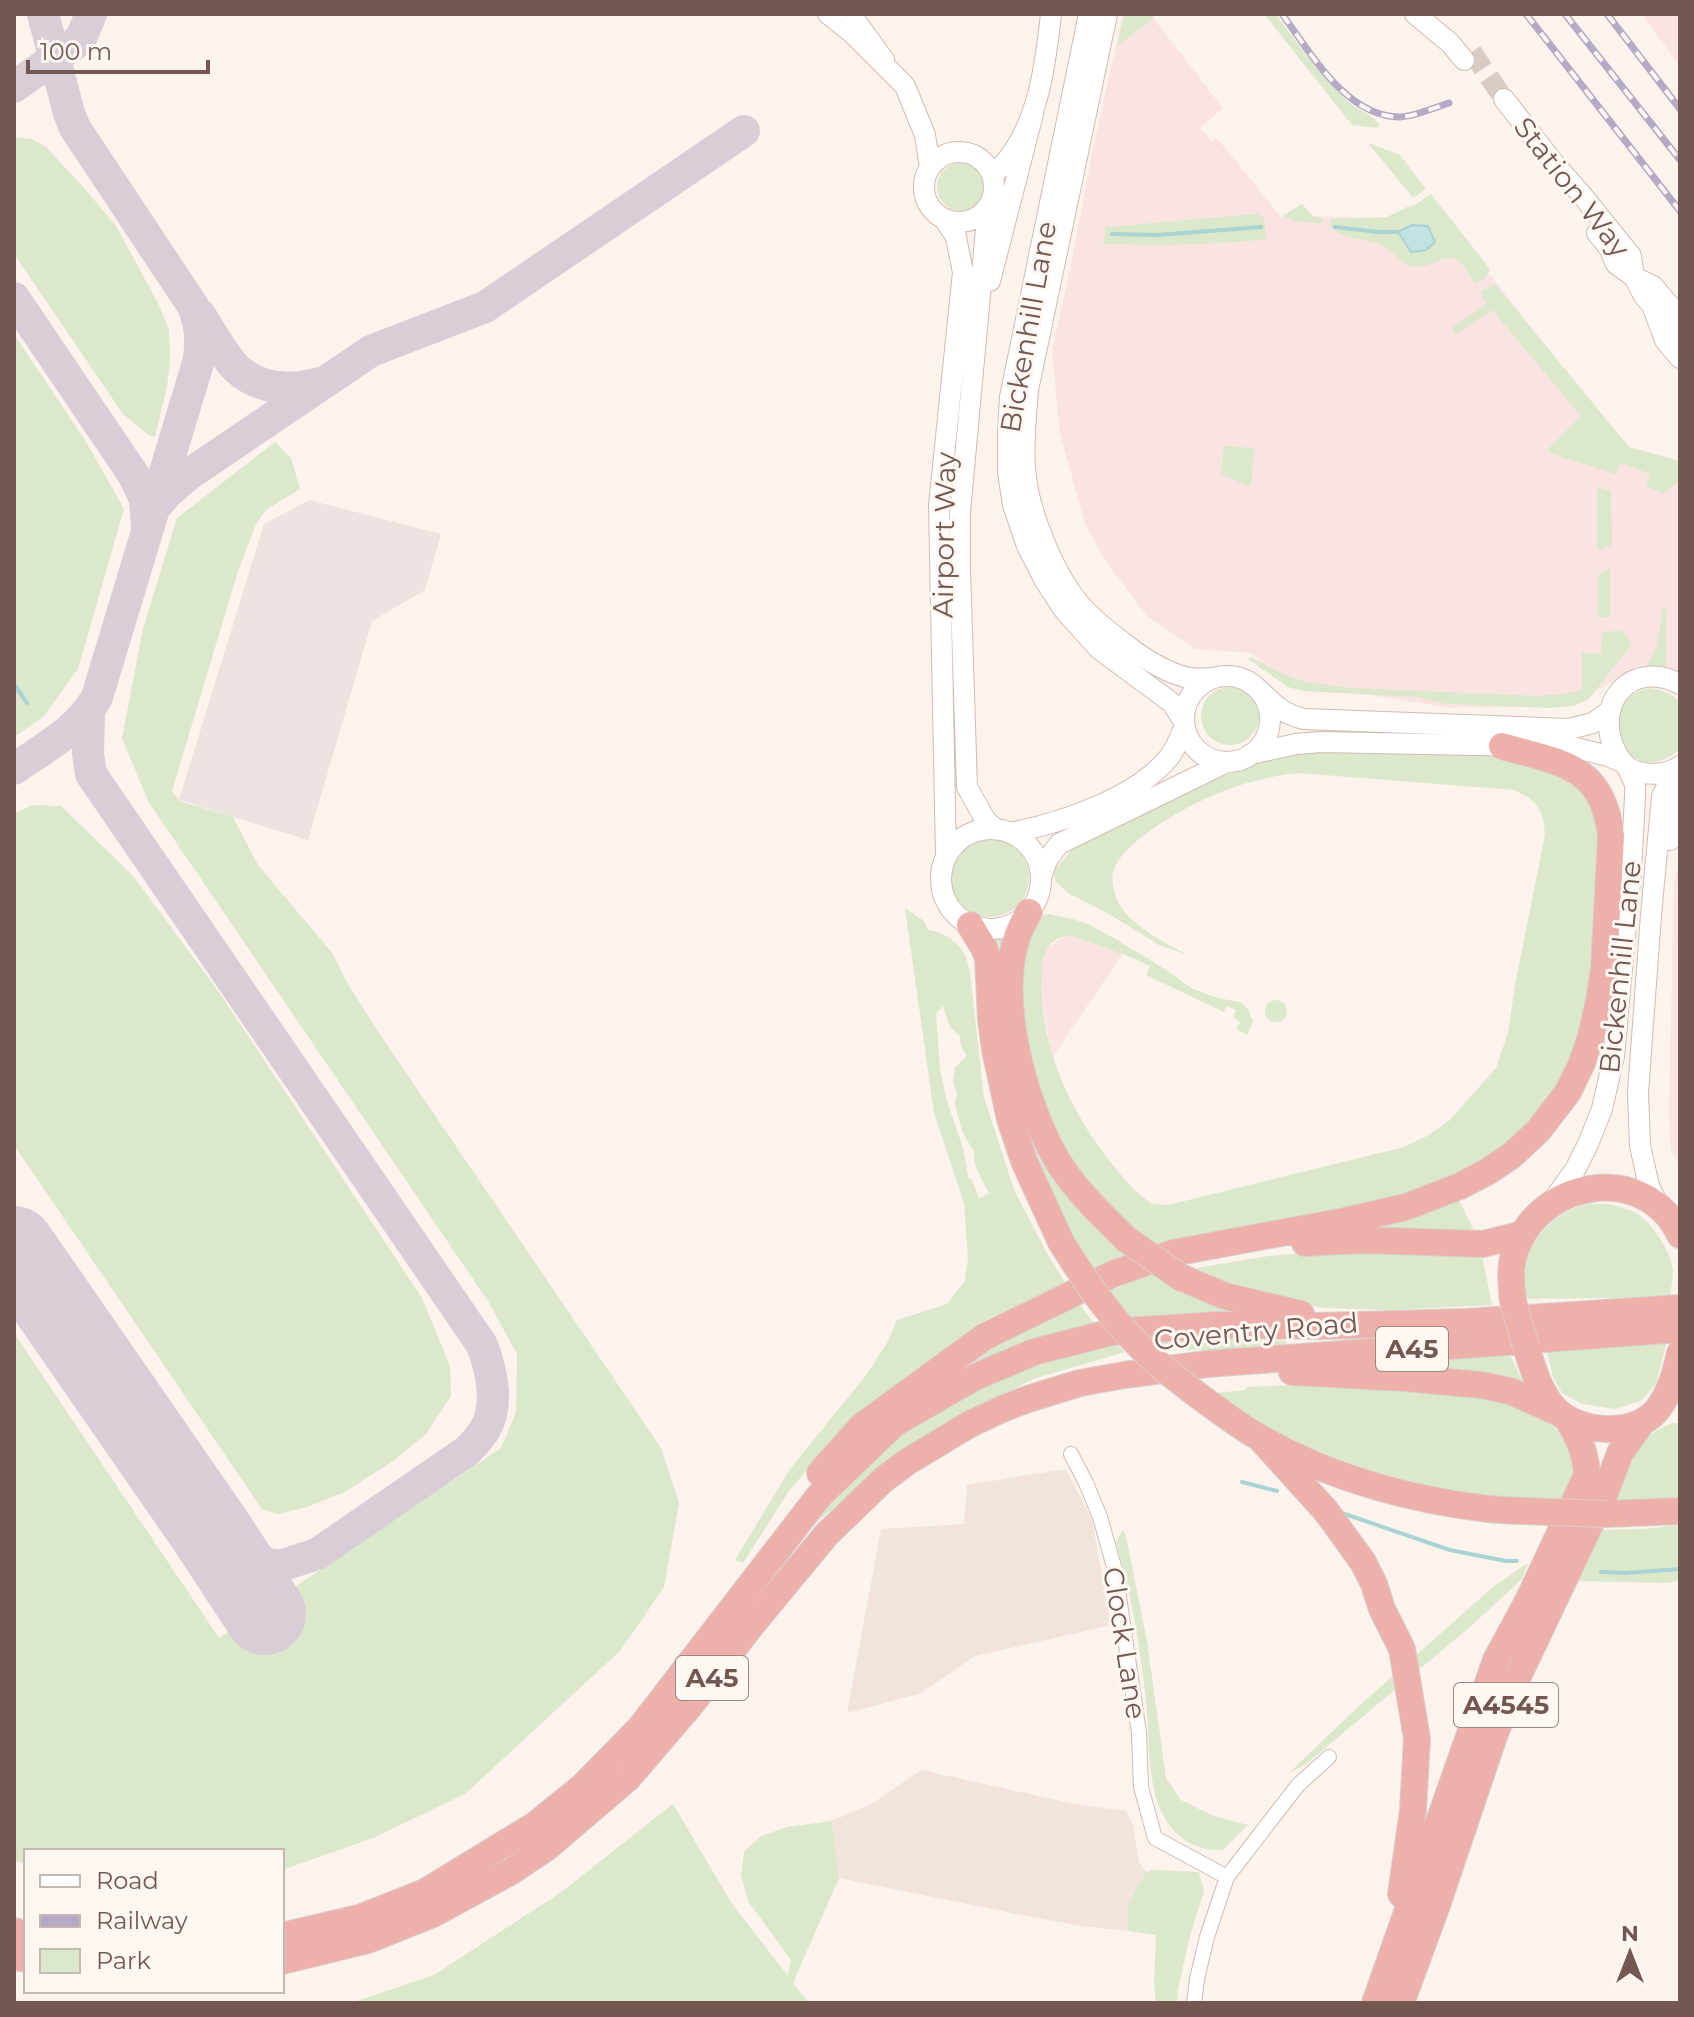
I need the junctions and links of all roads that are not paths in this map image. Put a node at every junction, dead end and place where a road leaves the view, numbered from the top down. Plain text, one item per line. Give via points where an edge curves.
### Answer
1 (828, 14) edge
2 (854, 14) edge
3 (1051, 14) edge
4 (1089, 14) edge
5 (1107, 14) edge
6 (1415, 14) edge
7 (1438, 14) edge
8 (905, 86) junction
9 (1501, 103) tunnel mouth
10 (1033, 114) junction
11 (930, 167) junction
12 (993, 175) junction
13 (988, 208) junction
14 (944, 219) junction
15 (1634, 277) junction
16 (977, 318) junction
17 (1680, 350) edge
18 (1680, 358) edge
19 (1214, 678) junction
20 (1680, 684) edge
21 (1258, 689) junction
22 (1608, 712) junction
23 (1184, 725) junction
24 (1502, 746) junction
25 (1251, 754) junction
26 (1227, 762) junction
27 (1624, 764) junction
28 (1678, 768) edge
29 (1680, 793) edge
30 (1003, 831) junction
31 (946, 856) junction
32 (1041, 878) junction
33 (1653, 892) junction
34 (1029, 912) junction
35 (970, 925) junction
36 (1551, 1203) junction
37 (1672, 1221) edge
38 (1523, 1234) junction
39 (1177, 1265) junction
40 (1680, 1308) edge
41 (1637, 1312) junction
42 (1680, 1329) edge
43 (1678, 1361) edge
44 (1134, 1374) junction
45 (1661, 1411) edge
46 (1563, 1416) junction
47 (1260, 1438) junction
48 (1071, 1454) dead end
49 (1680, 1511) edge
50 (735, 1604) junction
51 (1329, 1757) dead end
52 (1227, 1877) junction
53 (284, 1936) edge
54 (284, 1961) edge
55 (1390, 1963) junction
56 (1194, 2003) edge
57 (1375, 2003) edge
58 (1401, 2003) edge

1 - 8 main road
2 - 8 street
3 - 10 main road
4 - 23 main road, Bickenhill Lane via 1010,397 1008,472 1027,546 1064,610 1099,649 1172,703
5 - 19 main road, Bickenhill Lane via 1028,390 1025,471 1050,555 1082,607 1147,659 1192,679
6 - 7 main road via 1468,56
8 - 11 main road via 925,135
9 - 15 main road, Station Way via 1544,170 1609,248 1616,264
10 - 12 main road
10 - 16 main road
11 - 12 main road via 939,157 968,152
11 - 14 main road via 926,199
12 - 13 main road
13 - 14 main road via 962,222
13 - 16 main road, Airport Way
14 - 31 main road, Airport Way via 956,237 963,272 939,505
15 - 17 main road, Station Way via 1653,286 1670,306
15 - 18 main road, Station Way via 1665,340
16 - 30 main road, Airport Way via 960,512 967,787 986,821
19 - 21 main road via 1238,677
19 - 23 main road via 1188,699
20 - 22 main road via 1655,677 1635,680 1622,688
21 - 22 main road via 1277,708 1304,719 1569,729 1593,723
21 - 25 main road via 1269,723
22 - 27 main road, Bickenhill Lane via 1611,741
23 - 26 main road via 1195,748
23 - 30 main road via 1170,756 1122,794 1050,824
24 - 25 main road via 1321,742
24 - 27 main road via 1572,747
24 - 39 highway via 1579,772 1599,795 1609,822 1602,989 1587,1049 1568,1092 1511,1156 1460,1186 1426,1200
25 - 26 main road
26 - 32 main road via 1059,844
27 - 28 main road via 1654,775
27 - 36 main road, Bickenhill Lane via 1635,784 1635,797 1614,1056 1588,1144
28 - 33 main road, Bickenhill Lane via 1662,796
29 - 33 main road via 1667,869
30 - 31 main road via 972,832
30 - 32 main road via 1025,843 1036,857
31 - 35 main road via 940,883 947,904
32 - 34 main road
33 - 37 main road, Bickenhill Lane via 1640,1146 1649,1186
34 - 35 main road via 1003,928
34 - 39 highway, bridge via 1013,957 1011,1014 1017,1053 1041,1128 1058,1162 1093,1206 1126,1239
35 - 47 highway, bridge via 988,958 995,1050 1010,1119 1061,1242 1112,1315 1152,1358
36 - 37 highway via 1601,1187 1622,1189
36 - 38 highway
38 - 39 highway via 1483,1244 1361,1240
38 - 46 highway, bridge via 1512,1262 1513,1301 1540,1388
39 - 41 highway via 1225,1296 1303,1314
39 - 50 highway via 1113,1274 990,1333 862,1426 809,1485
40 - 41 highway, Coventry Road / A45
41 - 50 highway, Coventry Road / A45 via 1466,1322 1216,1325 1112,1332 1034,1352 961,1384 895,1423 819,1496
42 - 44 highway, Coventry Road / A45
43 - 45 highway
44 - 46 highway via 1279,1372 1421,1379 1510,1391
44 - 54 highway, A45 via 1080,1383 1002,1409 936,1443 883,1480 826,1535 628,1778 546,1848 433,1914 368,1940
45 - 46 highway via 1630,1426 1603,1429
45 - 58 highway, A4545 via 1620,1453 1512,1689
46 - 55 highway, A4545 via 1579,1439 1587,1475 1496,1660
47 - 49 highway, bridge via 1347,1477 1429,1499 1551,1512
47 - 55 highway, A4545 via 1326,1511 1363,1562 1402,1649 1417,1739 1413,1810
48 - 52 street, Clock Lane via 1100,1517 1115,1570 1152,1845
50 - 53 highway, A45 via 640,1728 535,1825 425,1892 359,1918
51 - 52 street via 1298,1785
52 - 56 street via 1207,1937
55 - 57 highway, A4545

